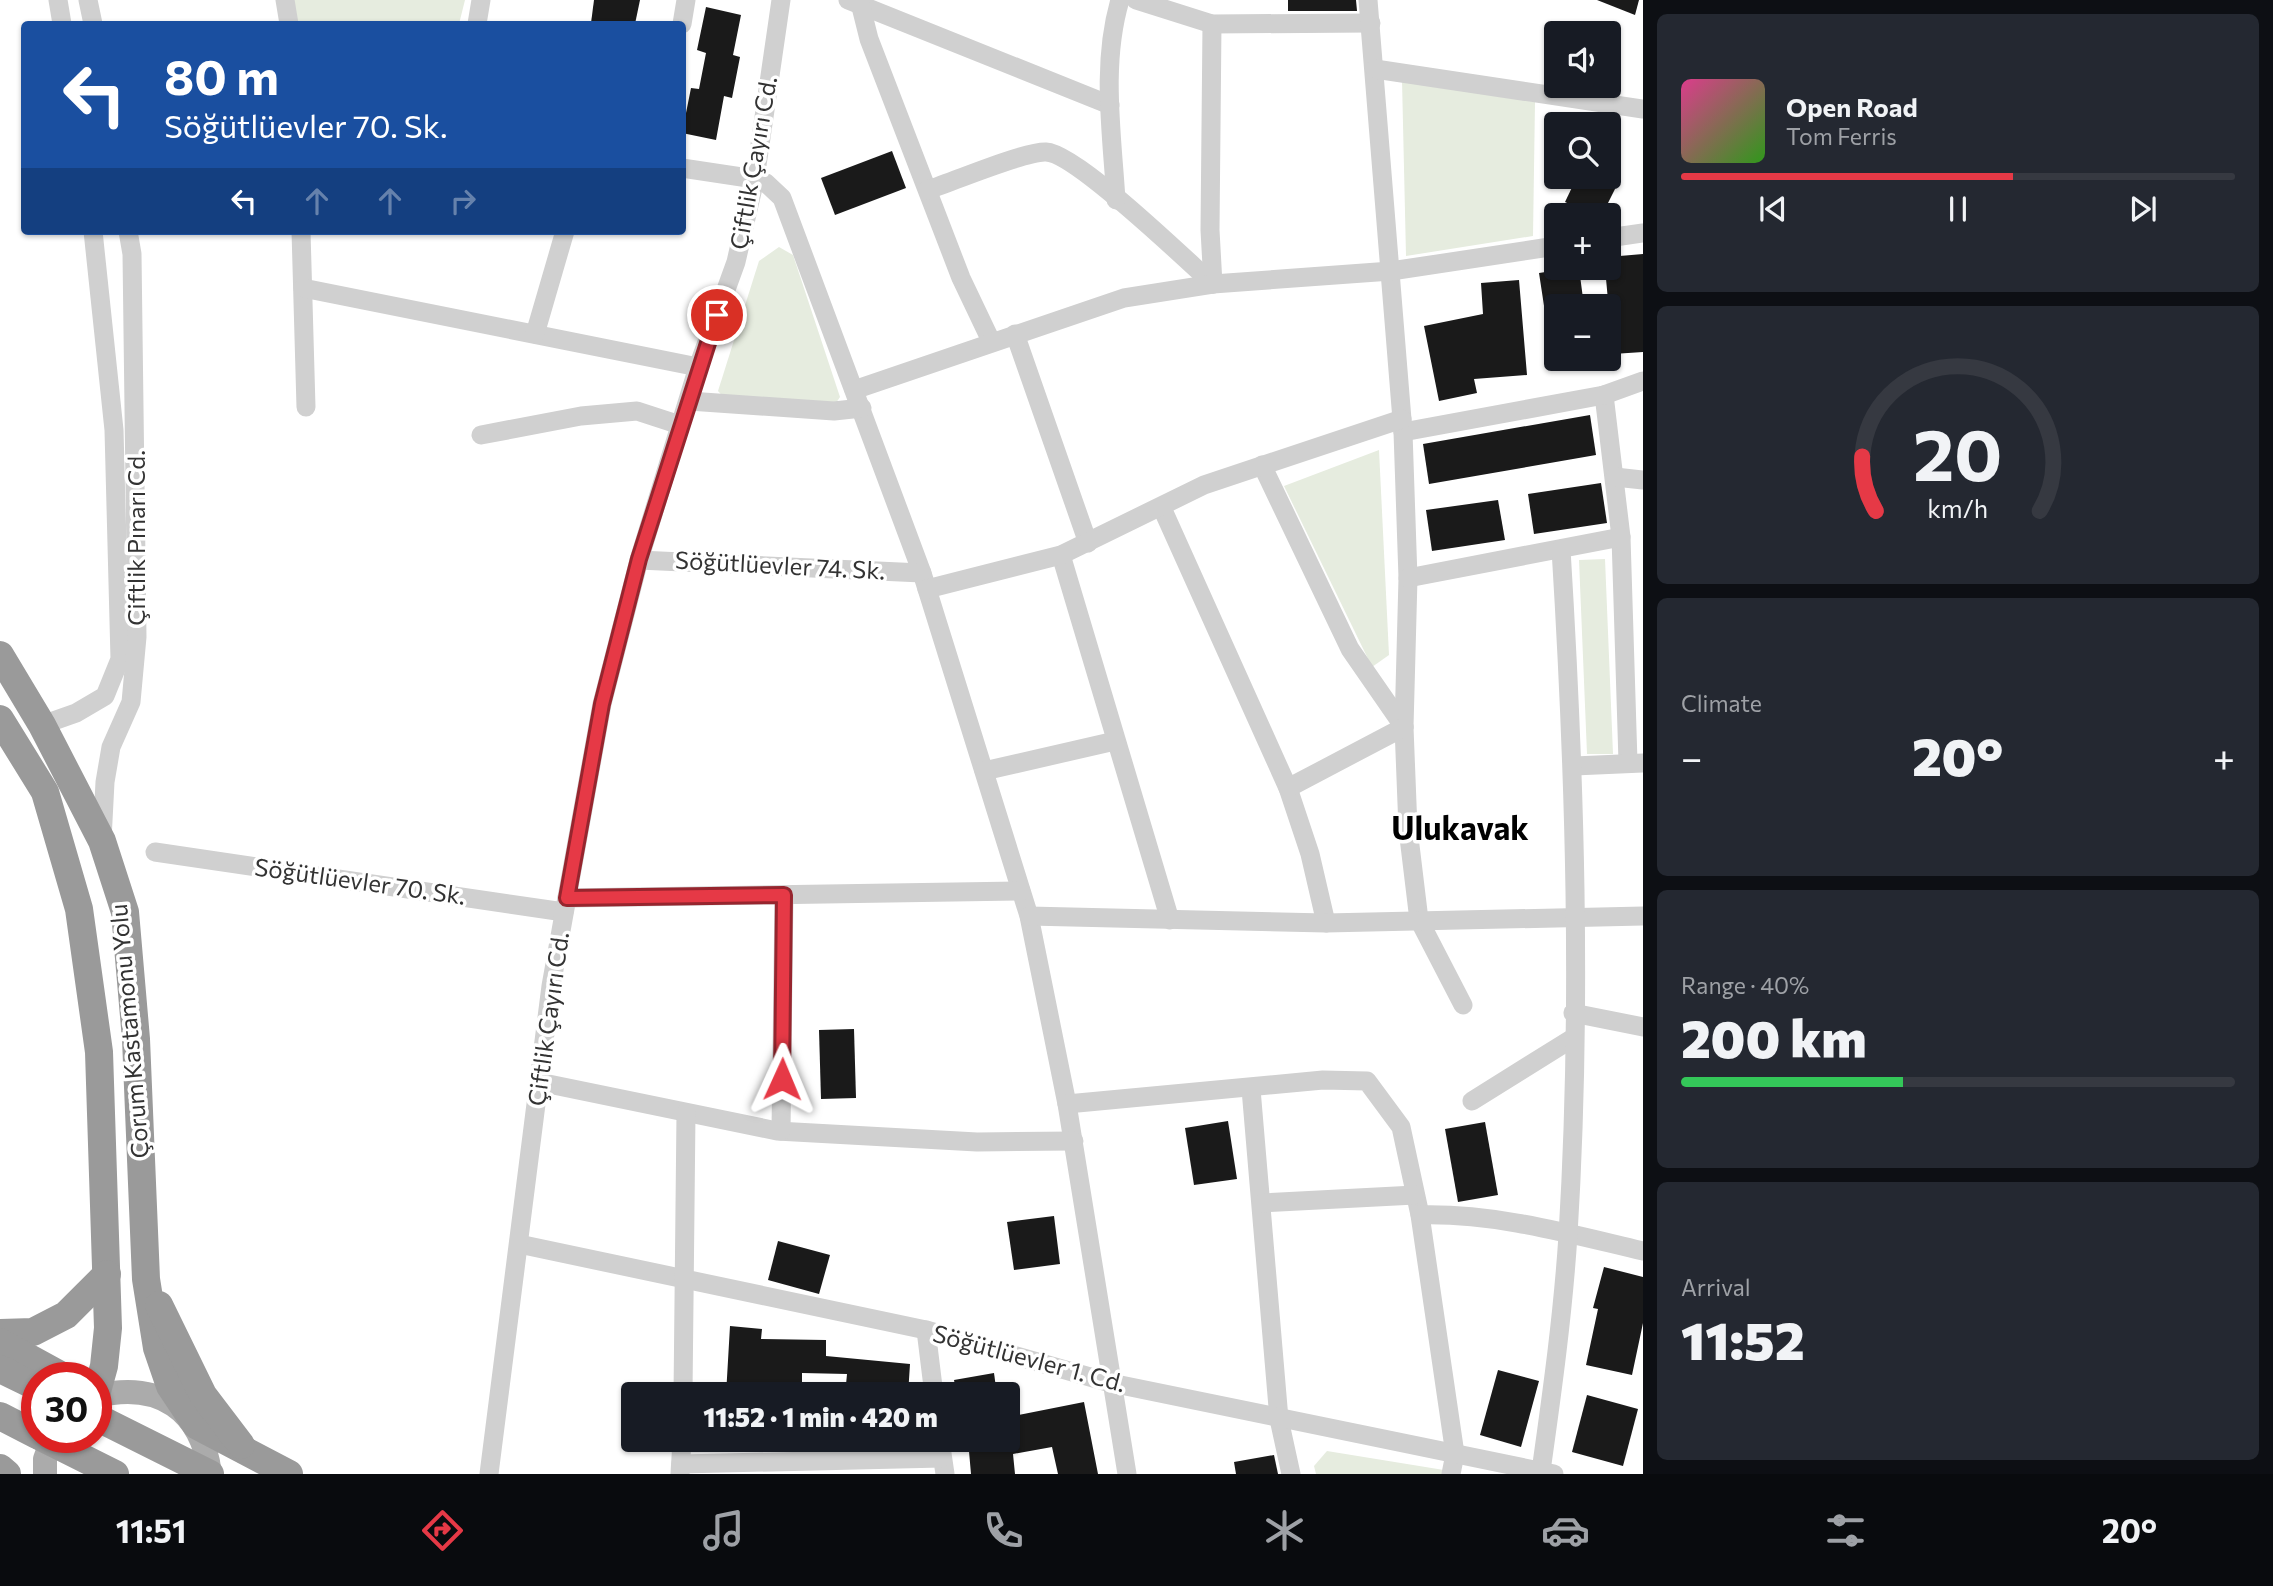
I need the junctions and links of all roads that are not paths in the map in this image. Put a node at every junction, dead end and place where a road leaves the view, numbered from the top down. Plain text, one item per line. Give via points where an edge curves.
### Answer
1 (58, 0) edge
2 (89, 0) edge
3 (285, 0) edge
4 (481, 0) edge
5 (686, 0) edge
6 (781, 0) edge
7 (1120, 0) edge
8 (1136, 0) edge
9 (1368, 0) edge
10 (855, 4) edge
11 (62, 21) edge
12 (92, 21) edge
13 (288, 21) edge
14 (478, 21) edge
15 (682, 21) edge
16 (1371, 23) junction
17 (1212, 24) junction
18 (1376, 69) junction
19 (1110, 105) junction
20 (1643, 109) edge
21 (686, 169) edge
22 (755, 179) junction
23 (928, 190) junction
24 (1116, 200) junction
25 (1643, 233) edge
26 (93, 235) edge
27 (129, 235) edge
28 (301, 235) edge
29 (564, 235) edge
30 (1621, 236) edge
31 (1544, 248) edge
32 (1391, 271) junction
33 (1213, 284) junction
34 (303, 288) junction
35 (535, 334) junction
36 (1015, 334) junction
37 (991, 341) junction
38 (698, 367) junction
39 (1643, 381) edge
40 (1604, 395) junction
41 (858, 399) junction
42 (689, 401) junction
43 (306, 407) dead end
44 (680, 425) junction
45 (1402, 426) junction
46 (481, 435) dead end
47 (1262, 465) junction
48 (1615, 477) junction
49 (1643, 480) edge
50 (1162, 508) junction
51 (1621, 537) junction
52 (1088, 542) junction
53 (1561, 549) junction
54 (1061, 555) junction
55 (639, 559) junction
56 (1408, 578) junction
57 (924, 581) junction
58 (0, 655) edge
59 (0, 719) edge
60 (42, 724) junction
61 (1404, 727) junction
62 (1115, 741) junction
63 (1635, 763) edge
64 (1574, 766) junction
65 (984, 771) junction
66 (1288, 788) junction
67 (102, 841) junction
68 (155, 852) dead end
69 (1021, 891) junction
70 (784, 895) junction
71 (566, 905) junction
72 (1643, 915) edge
73 (1029, 916) junction
74 (1577, 916) junction
75 (1170, 920) junction
76 (1419, 920) junction
77 (1326, 923) junction
78 (1463, 1005) dead end
79 (1573, 1013) junction
80 (1643, 1027) edge
81 (1573, 1038) junction
82 (539, 1082) junction
83 (1251, 1089) junction
84 (1472, 1101) dead end
85 (1068, 1104) junction
86 (686, 1113) junction
87 (781, 1132) junction
88 (1073, 1141) junction
89 (1415, 1195) junction
90 (1262, 1203) junction
91 (1420, 1215) junction
92 (1568, 1234) junction
93 (519, 1244) junction
94 (1643, 1251) edge
95 (107, 1274) junction
96 (685, 1278) junction
97 (146, 1279) junction
98 (926, 1331) junction
99 (0, 1334) edge
100 (0, 1342) edge
101 (37, 1362) edge
102 (104, 1362) edge
103 (0, 1369) edge
104 (21, 1379) edge
105 (683, 1382) edge
106 (932, 1382) edge
107 (1111, 1383) junction
108 (112, 1392) edge
109 (0, 1416) edge
110 (1279, 1419) junction
111 (112, 1425) edge
112 (195, 1425) junction
113 (21, 1427) edge
114 (247, 1452) junction
115 (47, 1453) edge
116 (73, 1453) edge
117 (1455, 1454) junction
118 (942, 1457) edge
119 (0, 1468) edge
120 (786, 1468) edge
121 (681, 1469) edge
122 (1548, 1473) edge
123 (8, 1474) edge
124 (45, 1474) edge
125 (115, 1474) edge
126 (210, 1474) edge
127 (289, 1474) edge
128 (489, 1474) edge
129 (1127, 1474) edge
130 (1291, 1474) edge
131 (1451, 1474) edge

1 - 11 street
2 - 12 street
3 - 13 street
4 - 14 street
5 - 15 street
6 - 22 street, Çiftlik Çayırı Cd.
7 - 19 street via 1112,26
8 - 17 street
9 - 16 street
10 - 19 street
10 - 23 street
16 - 17 street
16 - 18 street
17 - 33 street
18 - 20 street
18 - 32 street
19 - 24 street
21 - 22 street
22 - 38 street, Çiftlik Çayırı Cd. via 736,262
22 - 41 street via 782,198
23 - 24 street via 1048,152 1067,160
23 - 37 street
24 - 33 street
25 - 30 street
26 - 60 street, Çiftlik Pınarı Cd. via 114,430 120,659 105,696 76,713
27 - 67 street, Çiftlik Pınarı Cd. via 137,637 131,702 111,747 104,782
28 - 34 street
29 - 35 street
31 - 32 street
32 - 33 street
32 - 45 street
33 - 36 street via 1124,298
34 - 35 street
34 - 43 street
35 - 38 street
36 - 37 street
36 - 52 street
37 - 41 street
38 - 42 street, Çiftlik Çayırı Cd.
39 - 40 street, Söğütlüevler 74. Sk.
40 - 45 street, Söğütlüevler 74. Sk.
40 - 48 street
41 - 42 street via 834,411
41 - 57 street
42 - 44 street, Çiftlik Çayırı Cd.
44 - 46 street via 637,411 581,416
44 - 55 street, Çiftlik Çayırı Cd.
45 - 47 street, Söğütlüevler 74. Sk.
45 - 56 street
47 - 50 street, Söğütlüevler 74. Sk. via 1204,485
47 - 61 street via 1350,649
48 - 49 street
48 - 51 street
50 - 52 street, Söğütlüevler 74. Sk.
50 - 66 street
51 - 53 street
51 - 63 street
52 - 54 street, Söğütlüevler 74. Sk.
53 - 56 street
53 - 64 street
54 - 57 street, Söğütlüevler 74. Sk.
54 - 62 street
55 - 57 street, Söğütlüevler 74. Sk.
55 - 71 street, Çiftlik Çayırı Cd. via 602,704
56 - 61 street
57 - 65 street
58 - 60 highway, Çorum Kastamonu Yolu
59 - 95 highway, Çorum Kastamonu Yolu via 45,792 79,909 99,1052
60 - 67 highway, Çorum Kastamonu Yolu
61 - 66 street
61 - 76 street via 1408,829
62 - 65 street
62 - 75 street
63 - 64 street
64 - 74 street
65 - 69 street
66 - 77 street
67 - 97 highway, Çorum Kastamonu Yolu via 125,912 136,1039
68 - 71 street, Söğütlüevler 70. Sk.
69 - 70 street, Söğütlüevler 70. Sk.
69 - 73 street
70 - 71 street, Söğütlüevler 70. Sk.
70 - 87 street
71 - 82 street, Çiftlik Çayırı Cd.
72 - 74 street
73 - 75 street
73 - 85 street
74 - 76 street
74 - 79 street
75 - 77 street
76 - 77 street
76 - 78 street
79 - 80 street
79 - 81 street
81 - 84 street
81 - 92 street
82 - 86 street
82 - 93 street, Çiftlik Çayırı Cd.
83 - 85 street
83 - 89 street via 1323,1080 1367,1081 1401,1127
83 - 90 street
85 - 88 street
86 - 87 street
86 - 96 street
87 - 88 street via 976,1142
88 - 107 street
89 - 90 street
89 - 91 street
90 - 110 street
91 - 92 street via 1453,1214
91 - 117 street
92 - 94 street
92 - 122 street
93 - 96 street, Söğütlüevler 1. Cd.
93 - 128 street, Çiftlik Çayırı Cd.
95 - 99 highway via 66,1315 33,1332
95 - 102 highway, Çorum Kastamonu Yolu
96 - 98 street, Söğütlüevler 1. Cd.
96 - 105 street
97 - 112 highway, Çorum Kastamonu Yolu via 157,1348 170,1386
97 - 114 highway via 203,1395
98 - 106 street
98 - 107 street, Söğütlüevler 1. Cd.
100 - 101 highway
103 - 104 highway
107 - 110 street, Söğütlüevler 1. Cd.
107 - 129 street
108 - 112 main road via 151,1393 176,1406
109 - 113 highway
110 - 117 street, Söğütlüevler 1. Cd.
110 - 130 street
111 - 126 highway
112 - 114 highway
112 - 126 main road via 207,1449
114 - 127 highway
115 - 124 main road
116 - 125 highway, bridge
117 - 122 street, Söğütlüevler 1. Cd.
117 - 131 street
118 - 120 street
119 - 123 highway
120 - 121 street

